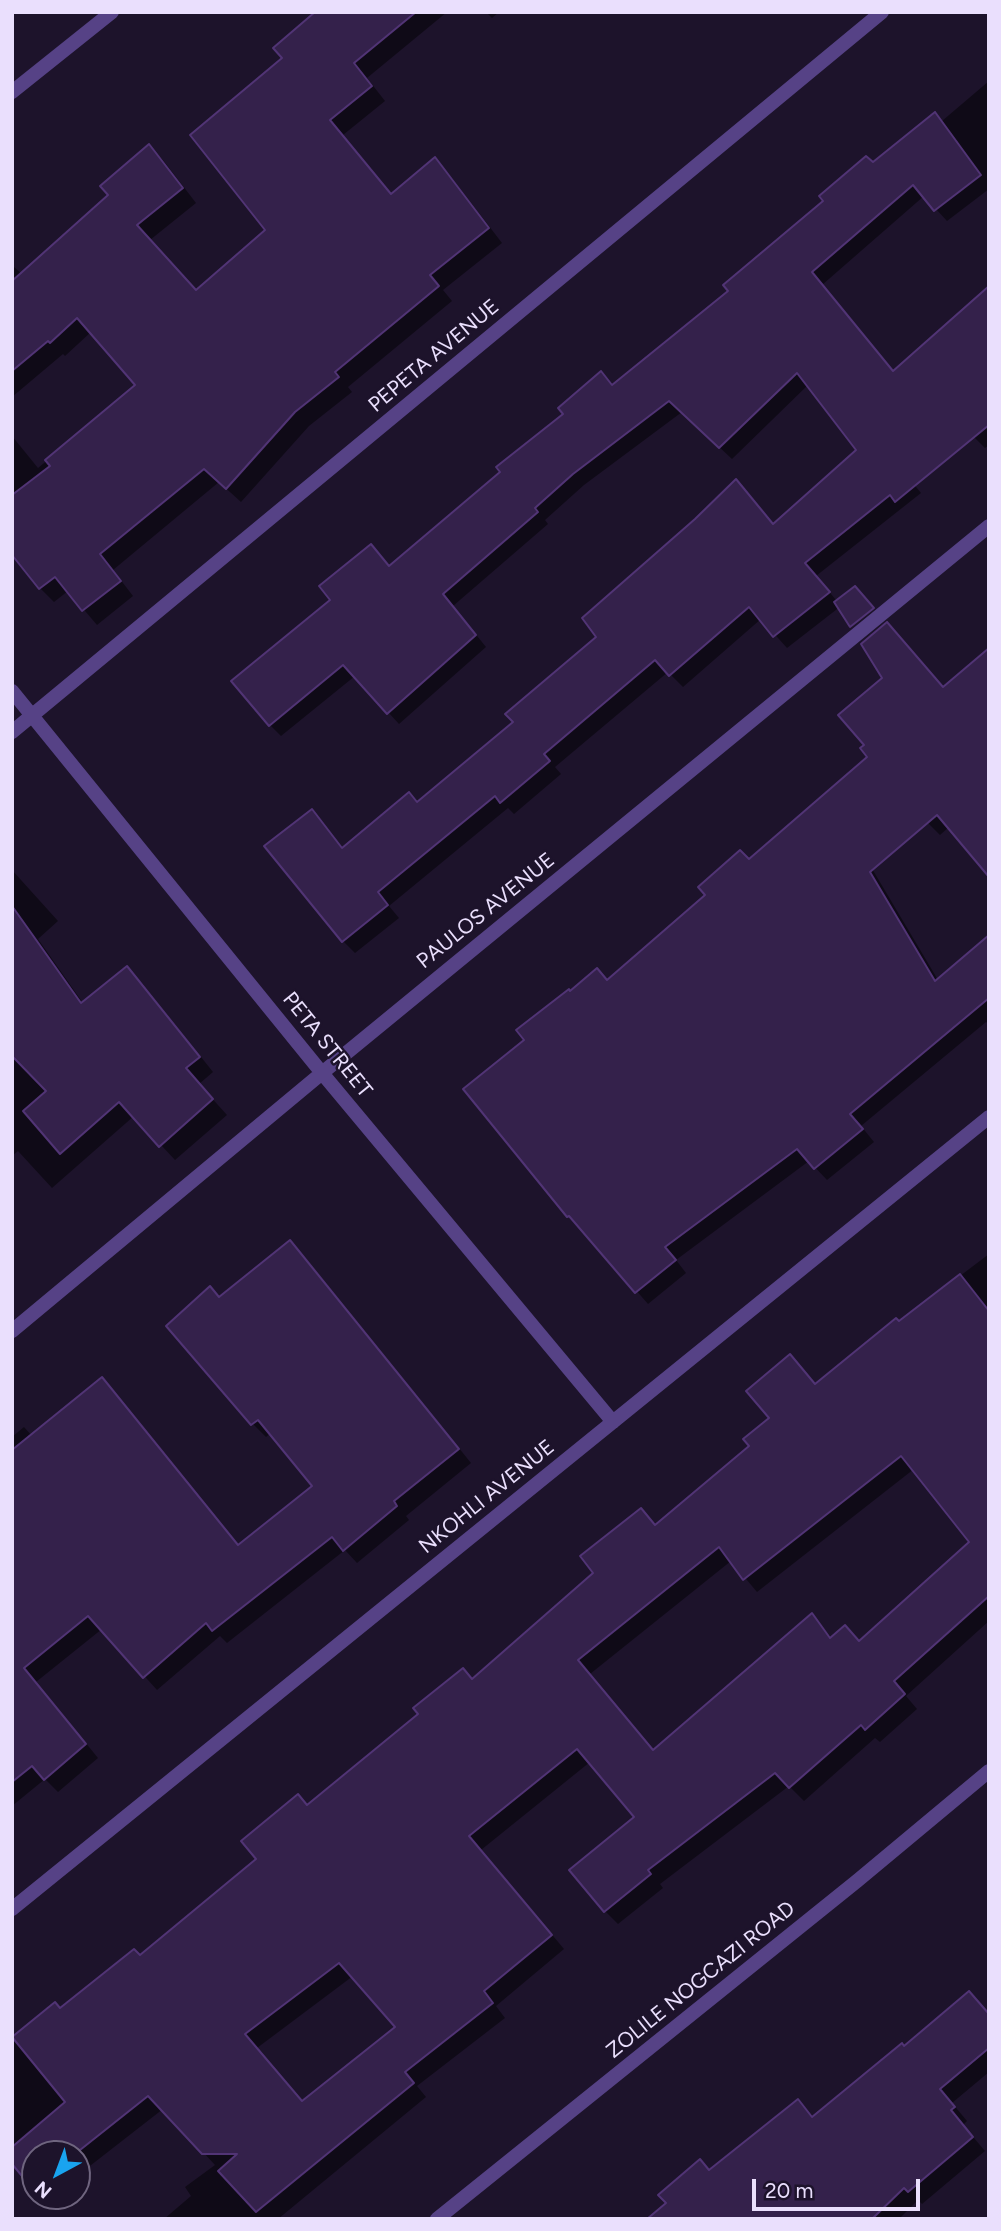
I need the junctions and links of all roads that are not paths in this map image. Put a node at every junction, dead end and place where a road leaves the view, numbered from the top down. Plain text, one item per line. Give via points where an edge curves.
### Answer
1 (112, 12) edge
2 (882, 12) edge
3 (12, 92) edge
4 (989, 526) edge
5 (12, 691) edge
6 (32, 716) junction
7 (12, 732) edge
8 (322, 1073) junction
9 (989, 1117) edge
10 (12, 1331) edge
11 (613, 1422) junction
12 (989, 1771) edge
13 (12, 1909) edge
14 (437, 2219) edge

1 - 3 street
2 - 6 street, PEPETA AVENUE
4 - 8 street, PAULOS AVENUE
5 - 6 street, PETA STREET
6 - 7 street, PEPETA AVENUE
6 - 8 street, PETA STREET
8 - 10 street, PAULOS AVENUE
8 - 11 street, PETA STREET
9 - 11 street, NKOHLI AVENUE
11 - 13 street, NKOHLI AVENUE
12 - 14 street, ZOLILE NOGCAZI ROAD

